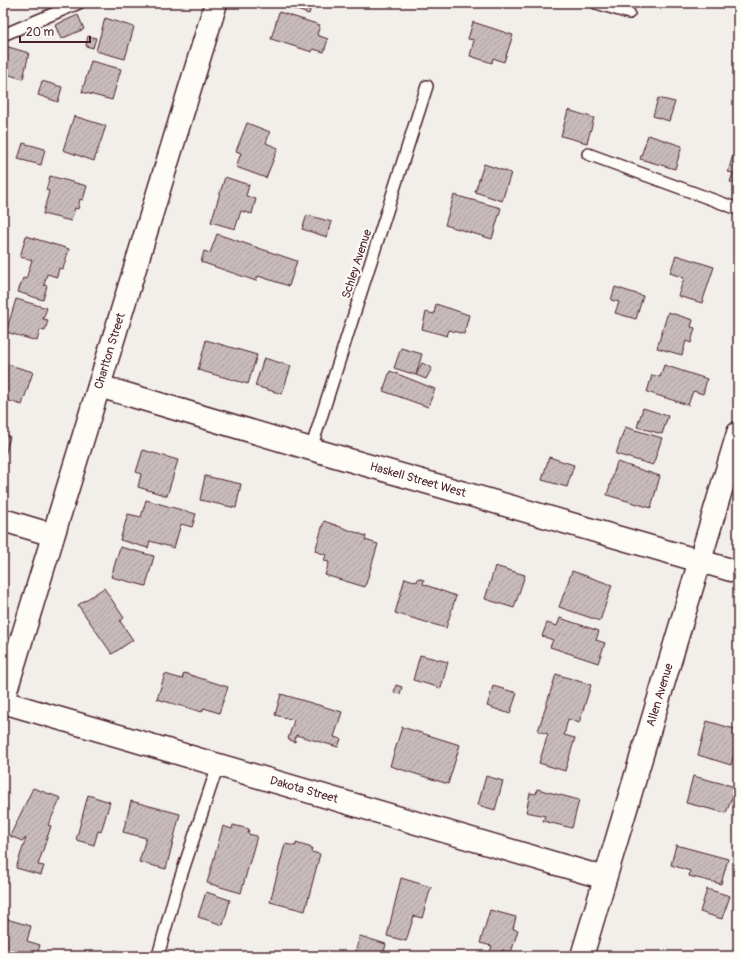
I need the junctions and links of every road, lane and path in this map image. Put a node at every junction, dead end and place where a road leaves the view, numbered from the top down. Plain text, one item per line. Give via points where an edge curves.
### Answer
1 (79, 3) edge
2 (216, 3) edge
3 (596, 3) edge
4 (629, 13) dead end
5 (3, 35) edge
6 (427, 86) dead end
7 (588, 154) dead end
8 (738, 210) edge
9 (99, 386) junction
10 (738, 433) edge
11 (311, 449) junction
12 (3, 520) edge
13 (53, 536) junction
14 (700, 561) junction
15 (738, 572) edge
16 (3, 701) edge
17 (218, 765) junction
18 (605, 878) junction
19 (158, 956) edge
20 (582, 956) edge

1 - 5 lane
2 - 9 street, Charlton Street
3 - 4 lane
6 - 11 lane, Schley Avenue
7 - 8 lane
9 - 11 street, Haskell Street West
9 - 13 street, Charlton Street
10 - 14 street, Allen Avenue
11 - 14 street, Haskell Street West
12 - 13 street
13 - 16 street, Charlton Street
14 - 15 street, Haskell Street West
14 - 18 street, Allen Avenue
16 - 17 street, Dakota Street
17 - 18 street, Dakota Street
17 - 19 lane via 175,894
18 - 20 street, Allen Avenue

